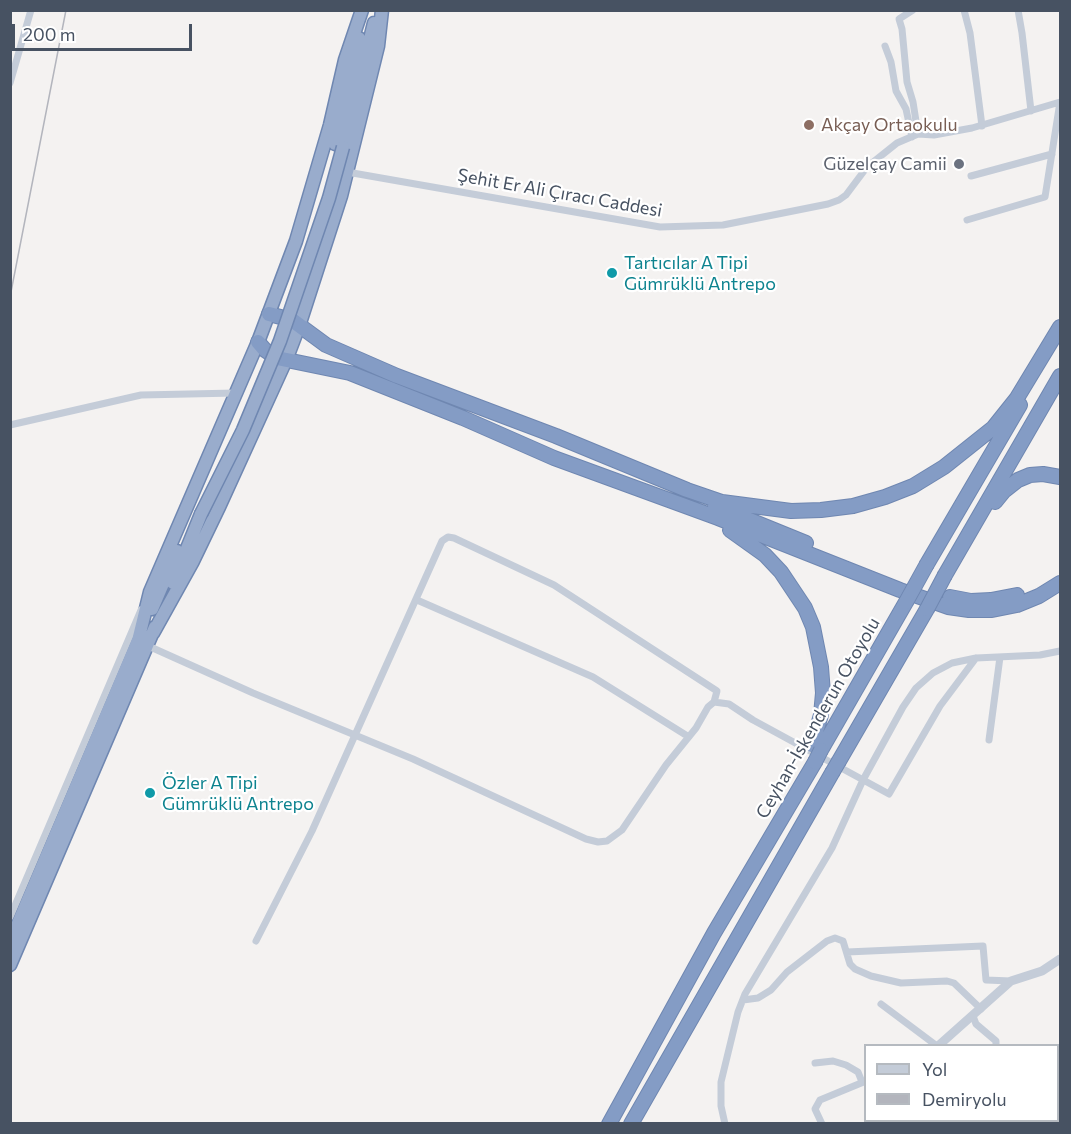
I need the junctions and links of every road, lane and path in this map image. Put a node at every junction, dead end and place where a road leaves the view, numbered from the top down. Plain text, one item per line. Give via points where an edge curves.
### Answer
1 (31, 10) edge
2 (364, 10) edge
3 (377, 10) edge
4 (382, 10) edge
5 (914, 10) edge
6 (964, 10) edge
7 (1018, 10) edge
8 (885, 46) dead end
9 (10, 83) edge
10 (1060, 102) edge
11 (1031, 111) junction
12 (982, 126) junction
13 (915, 135) junction
14 (1057, 142) edge
15 (339, 145) junction
16 (1052, 154) junction
17 (347, 172) junction
18 (971, 176) dead end
19 (967, 220) dead end
20 (269, 314) junction
21 (299, 326) junction
22 (1060, 327) edge
23 (1060, 333) edge
24 (258, 342) junction
25 (286, 360) junction
26 (1060, 376) edge
27 (236, 393) junction
28 (10, 425) edge
29 (568, 441) junction
30 (1060, 477) edge
31 (655, 495) junction
32 (198, 513) junction
33 (954, 560) junction
34 (1060, 572) edge
35 (1060, 583) edge
36 (150, 592) junction
37 (417, 600) junction
38 (153, 633) junction
39 (142, 643) junction
40 (1060, 651) edge
41 (1000, 657) junction
42 (976, 658) junction
43 (714, 702) junction
44 (354, 735) junction
45 (689, 737) junction
46 (989, 740) dead end
47 (814, 754) junction
48 (863, 780) junction
49 (10, 917) edge
50 (256, 940) dead end
51 (10, 942) edge
52 (847, 952) junction
53 (1060, 959) edge
54 (10, 965) edge
55 (1011, 981) junction
56 (743, 1000) junction
57 (881, 1004) dead end
58 (977, 1012) junction
59 (935, 1044) edge
60 (940, 1044) edge
61 (996, 1044) edge
62 (815, 1063) dead end
63 (864, 1081) edge
64 (609, 1124) edge
65 (631, 1124) edge
66 (725, 1124) edge
67 (822, 1124) edge

1 - 9 street
2 - 15 highway
2 - 20 highway via 345,60 296,241
3 - 15 highway
4 - 17 highway via 378,46
5 - 13 street via 899,19
6 - 12 street
7 - 11 street
8 - 13 street via 896,91
10 - 11 street, Şehit Er Ali Çıracı Caddesi
10 - 14 street
11 - 12 street, Şehit Er Ali Çıracı Caddesi
12 - 13 street, Şehit Er Ali Çıracı Caddesi
13 - 17 street, Şehit Er Ali Çıracı Caddesi via 897,143 867,167 839,200 723,225 660,227
14 - 16 street
15 - 32 highway via 273,338
16 - 18 street
16 - 19 street via 1045,197
17 - 21 highway
20 - 21 highway
20 - 24 highway
21 - 25 highway
21 - 29 highway via 326,345 397,376
22 - 29 highway via 1017,399 993,428 913,486 853,506 790,511 722,502
23 - 47 highway, Ceyhan-İskenderun Otoyolu, bridge
24 - 25 highway via 277,358
24 - 27 highway
25 - 31 highway via 350,373 554,458
25 - 38 highway via 193,561
26 - 33 highway
27 - 28 street via 141,395
27 - 36 highway
29 - 34 highway via 622,469 952,598 971,601 1014,596
30 - 33 highway via 1043,474 1018,480 992,506
31 - 35 highway via 948,607 992,610 1017,605
31 - 47 highway via 748,541 794,590 813,627 821,667 823,693
32 - 38 highway
32 - 39 highway
33 - 65 highway, bridge
36 - 39 highway
36 - 49 street
37 - 43 street via 442,541 454,538 554,585 717,691
37 - 44 street
37 - 45 street via 593,677
38 - 39 highway
39 - 44 street
39 - 51 highway
39 - 54 highway
40 - 41 street
41 - 42 street
41 - 46 street
42 - 48 street via 952,663 916,688
42 - 48 street via 940,706 889,794
43 - 45 street
43 - 48 street via 729,704
44 - 45 street via 598,842 607,841 622,830
44 - 50 street via 312,831
47 - 64 highway, Ceyhan-İskenderun Otoyolu
48 - 56 street via 832,848
52 - 55 street via 982,946 986,980
52 - 56 street via 843,941 827,941 787,972 771,990 758,998
52 - 58 street via 850,964 871,976 902,983 954,983
53 - 55 street via 1042,971
55 - 58 street
56 - 66 street via 720,1082
57 - 59 street
58 - 60 street
58 - 61 street via 976,1024
62 - 63 street via 833,1061 846,1065
63 - 67 street via 820,1100 815,1109

